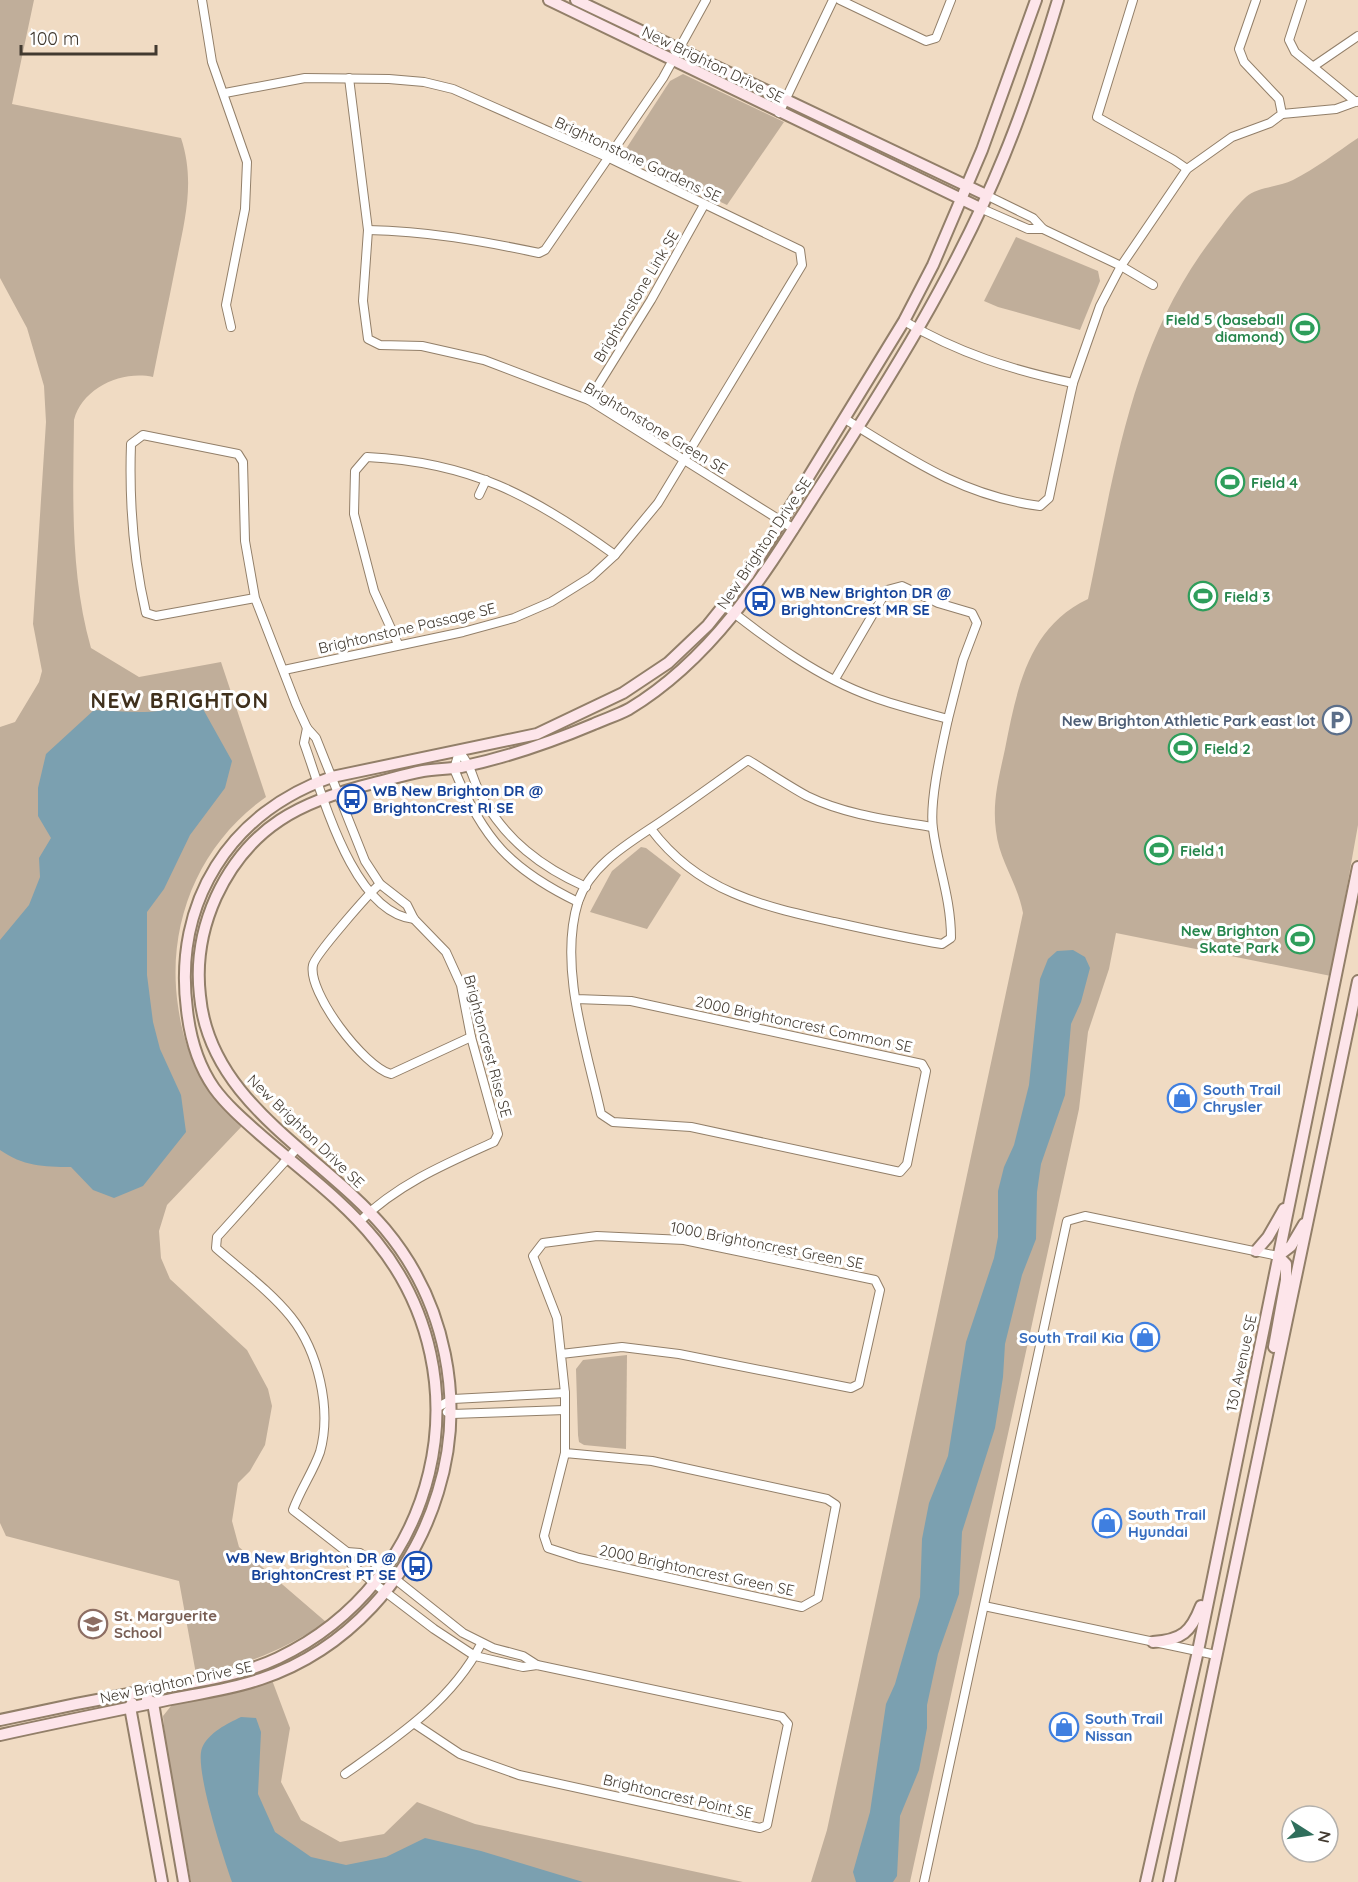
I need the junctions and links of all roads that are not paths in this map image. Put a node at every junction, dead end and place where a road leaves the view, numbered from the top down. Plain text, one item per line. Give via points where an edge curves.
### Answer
1 (202, 0) edge
2 (549, 0) edge
3 (576, 0) edge
4 (706, 0) edge
5 (833, 0) edge
6 (840, 0) edge
7 (951, 0) edge
8 (1036, 0) edge
9 (1058, 0) edge
10 (1133, 0) edge
11 (1256, 0) edge
12 (1302, 0) edge
13 (1358, 36) edge
14 (679, 50) junction
15 (673, 61) junction
16 (1314, 66) junction
17 (349, 78) junction
18 (225, 93) junction
19 (785, 100) junction
20 (1357, 102) edge
21 (778, 113) junction
22 (1282, 114) junction
23 (607, 157) junction
24 (1187, 169) junction
25 (967, 186) junction
26 (987, 195) junction
27 (961, 200) junction
28 (704, 205) junction
29 (980, 208) junction
30 (368, 230) junction
31 (1043, 230) junction
32 (1121, 266) junction
33 (1153, 285) dead end
34 (904, 321) junction
35 (231, 327) dead end
36 (918, 329) junction
37 (1073, 383) junction
38 (589, 400) junction
39 (845, 419) junction
40 (858, 427) junction
41 (684, 460) junction
42 (486, 480) junction
43 (479, 495) dead end
44 (781, 520) junction
45 (794, 528) junction
46 (615, 555) junction
47 (255, 598) junction
48 (725, 606) junction
49 (736, 614) junction
50 (398, 644) junction
51 (284, 670) junction
52 (835, 679) junction
53 (948, 719) junction
54 (307, 728) junction
55 (459, 752) junction
56 (471, 765) junction
57 (454, 769) junction
58 (332, 777) junction
59 (318, 782) junction
60 (338, 792) junction
61 (324, 796) junction
62 (932, 827) junction
63 (651, 829) junction
64 (1358, 867) edge
65 (380, 884) junction
66 (586, 887) junction
67 (369, 893) junction
68 (578, 902) junction
69 (414, 919) junction
70 (1358, 981) edge
71 (576, 999) junction
72 (471, 1037) junction
73 (298, 1147) junction
74 (288, 1160) junction
75 (1292, 1192) junction
76 (369, 1212) junction
77 (1309, 1215) junction
78 (359, 1222) junction
79 (1256, 1251) junction
80 (1278, 1256) junction
81 (561, 1354) junction
82 (565, 1393) junction
83 (453, 1399) junction
84 (438, 1407) junction
85 (566, 1410) junction
86 (452, 1414) junction
87 (1264, 1430) junction
88 (566, 1453) junction
89 (347, 1552) junction
90 (385, 1570) junction
91 (395, 1580) junction
92 (1212, 1580) junction
93 (375, 1584) junction
94 (387, 1592) junction
95 (984, 1606) junction
96 (1153, 1642) junction
97 (481, 1644) junction
98 (1198, 1651) junction
99 (1216, 1655) junction
100 (475, 1656) junction
101 (537, 1665) junction
102 (138, 1692) junction
103 (153, 1703) junction
104 (130, 1707) junction
105 (0, 1720) edge
106 (414, 1724) junction
107 (0, 1735) edge
108 (345, 1774) dead end
109 (162, 1882) edge
110 (184, 1882) edge
111 (924, 1882) edge
112 (1146, 1882) edge
113 (1169, 1882) edge

1 - 18 street via 212,62
2 - 15 street, New Brighton Drive SE
3 - 14 street, New Brighton Drive SE
4 - 14 street
5 - 19 street
6 - 7 street via 926,41 936,38
8 - 25 street, New Brighton Drive SE
9 - 26 street, New Brighton Drive SE via 1025,100
10 - 24 street via 1097,117
11 - 22 street via 1239,49 1244,62 1279,99
12 - 16 street via 1289,40 1295,52
13 - 16 street
14 - 15 street
14 - 19 street, New Brighton Drive SE
15 - 21 street, New Brighton Drive SE
15 - 23 street
16 - 20 street
17 - 18 street, Brightonstone Gardens SE via 305,78
17 - 23 street, Brightonstone Gardens SE via 424,82 453,89
17 - 30 street, Brightonstone Green SE
18 - 35 street via 247,162 245,209 226,305
19 - 21 street
19 - 25 street, New Brighton Drive SE
20 - 22 street via 1336,110
21 - 27 street, New Brighton Drive SE
22 - 24 street via 1270,123 1232,137
23 - 28 street, Brightonstone Gardens SE
23 - 30 street via 546,250 540,253 440,234
24 - 32 street
25 - 26 street, New Brighton Drive SE
25 - 27 street, New Brighton Drive SE
26 - 29 street, New Brighton Drive SE
26 - 31 street via 1033,218
27 - 29 street, New Brighton Drive SE
27 - 34 street, New Brighton Drive SE
28 - 38 street, Brightonstone Link SE
28 - 41 street, Brightonstone Gardens SE via 800,250 802,265
29 - 31 street via 1028,229
29 - 36 street, New Brighton Drive SE
30 - 38 street, Brightonstone Green SE via 363,301 368,339 380,345 422,346 484,360
31 - 32 street
32 - 33 street
32 - 37 street via 1100,306
34 - 36 street
34 - 39 street, New Brighton Drive SE
36 - 37 street via 974,357
36 - 40 street, New Brighton Drive SE
37 - 40 street via 1049,498 1040,506 964,488
38 - 41 street, Brightonstone Green SE
39 - 40 street
39 - 44 street, New Brighton Drive SE
40 - 45 street, New Brighton Drive SE
41 - 44 street, Brightonstone Green SE
41 - 46 street, Brightonstone Passage SE via 658,503
42 - 43 street
42 - 46 street via 531,499
42 - 50 street via 447,466 400,459 367,457 355,471 354,514 362,553
44 - 45 street, Brightonstone Green SE
44 - 48 street, New Brighton Drive SE
45 - 49 street, New Brighton Drive SE
46 - 50 street, Brightonstone Passage SE via 591,577 551,602 514,618
47 - 47 street via 245,541 243,462 238,454 143,435 131,444 130,480 138,578 146,613 156,616
47 - 51 street
48 - 49 street
48 - 55 street, New Brighton Drive SE via 668,663 623,693 537,734
49 - 52 street
49 - 56 street, New Brighton Drive SE via 682,668 628,710 523,753
50 - 51 street, Brightonstone Passage SE
51 - 54 street
52 - 53 street via 871,696
52 - 53 street via 887,590 902,586 972,613 977,623
53 - 62 street
54 - 58 street, Brightoncrest Rise SE via 316,738
54 - 59 street, Brightoncrest Rise SE via 304,743
55 - 56 street
55 - 57 street
55 - 58 street, New Brighton Drive SE
56 - 57 street, New Brighton Drive SE
56 - 66 street via 480,793 502,829 530,856
57 - 60 street, New Brighton Drive SE via 420,772
57 - 68 street via 476,816 494,842 519,868
58 - 59 street, New Brighton Drive SE
58 - 60 street, Brightoncrest Rise SE
59 - 61 street, Brightoncrest Rise SE
59 - 74 street, New Brighton Drive SE via 262,814 224,853 196,908 184,961 184,988 196,1055 214,1088
60 - 61 street, New Brighton Drive SE
60 - 65 street, Brightoncrest Rise SE via 354,838
61 - 67 street, Brightoncrest Rise SE via 341,845
61 - 73 street, New Brighton Drive SE via 271,825 230,869 206,922 198,977 204,1028 216,1056 234,1083
62 - 63 street, 2000 Brightoncrest Common SE via 872,818 835,807 748,760
62 - 63 street via 951,908 951,938 942,944 754,903 693,872 667,851
63 - 66 street, 2000 Brightoncrest Common SE via 626,844
64 - 75 street, 130 Avenue SE
65 - 67 street
65 - 69 street, Brightoncrest Rise SE via 407,905
66 - 68 street, 2000 Brightoncrest Common SE
67 - 69 street, Brightoncrest Rise SE via 400,918
67 - 72 street via 313,963 312,975 334,1021 360,1052 391,1074
68 - 71 street, 2000 Brightoncrest Common SE via 572,942
69 - 72 street, Brightoncrest Rise SE via 446,952 461,985
70 - 77 street
71 - 71 street, 2000 Brightoncrest Common SE via 601,1114 614,1122 691,1127 900,1172 907,1164 926,1071 922,1064 631,1001
72 - 76 street, Brightoncrest Rise SE via 498,1134 494,1142 413,1180
73 - 74 street
73 - 76 street, New Brighton Drive SE
74 - 78 street, New Brighton Drive SE
74 - 89 street via 217,1238 216,1248 292,1318 316,1366 324,1423 320,1450 293,1510
75 - 79 street
75 - 80 street, 130 Avenue SE
76 - 78 street, Brightoncrest Rise SE
76 - 83 street, New Brighton Drive SE via 406,1258 429,1304 440,1331
77 - 80 street via 1291,1246
77 - 87 street
78 - 84 street, New Brighton Drive SE via 393,1264 417,1309 432,1360
79 - 80 street
79 - 95 street via 1085,1216 1067,1221
80 - 87 street via 1286,1264 1286,1280 1268,1382
80 - 92 street, 130 Avenue SE
81 - 81 street, 1000 Brightoncrest Green SE via 556,1318 533,1256 543,1243 597,1236 684,1240 875,1280 880,1290 859,1384 851,1388 679,1354 622,1347
81 - 82 street, 1000 Brightoncrest Green SE
82 - 83 street
82 - 85 street, 1000 Brightoncrest Green SE
83 - 84 street
83 - 86 street, New Brighton Drive SE
84 - 86 street
84 - 90 street, New Brighton Drive SE via 423,1499
85 - 86 street
85 - 88 street, 2000 Brightoncrest Green SE
86 - 91 street, New Brighton Drive SE via 435,1505
87 - 99 street
88 - 88 street, 2000 Brightoncrest Green SE via 544,1536 548,1548 802,1607 818,1598 836,1505 826,1499 652,1461
89 - 90 street, Brightoncrest Point SE via 360,1553
89 - 93 street, Brightoncrest Point SE via 351,1564
90 - 91 street, Brightoncrest Point SE
90 - 93 street, New Brighton Drive SE
91 - 94 street, New Brighton Drive SE
91 - 97 street, Brightoncrest Point SE
92 - 96 street via 1190,1629 1173,1641
92 - 98 street, 130 Avenue SE
93 - 94 street, Brightoncrest Point SE
93 - 102 street, New Brighton Drive SE via 334,1624 278,1659 234,1674
94 - 100 street, Brightoncrest Point SE
94 - 103 street, New Brighton Drive SE via 344,1634 282,1672 241,1685
95 - 96 street
95 - 111 street
96 - 98 street
97 - 100 street
97 - 101 street, Brightoncrest Point SE via 523,1656
98 - 99 street
98 - 112 street, 130 Avenue SE
99 - 113 street
100 - 101 street, Brightoncrest Point SE via 523,1667
100 - 106 street
101 - 106 street, Brightoncrest Point SE via 782,1717 788,1724 767,1826 759,1828 519,1775 460,1754
102 - 103 street
102 - 104 street
102 - 105 street, New Brighton Drive SE
103 - 104 street, New Brighton Drive SE
103 - 110 street
104 - 107 street, New Brighton Drive SE
104 - 109 street
106 - 108 street

